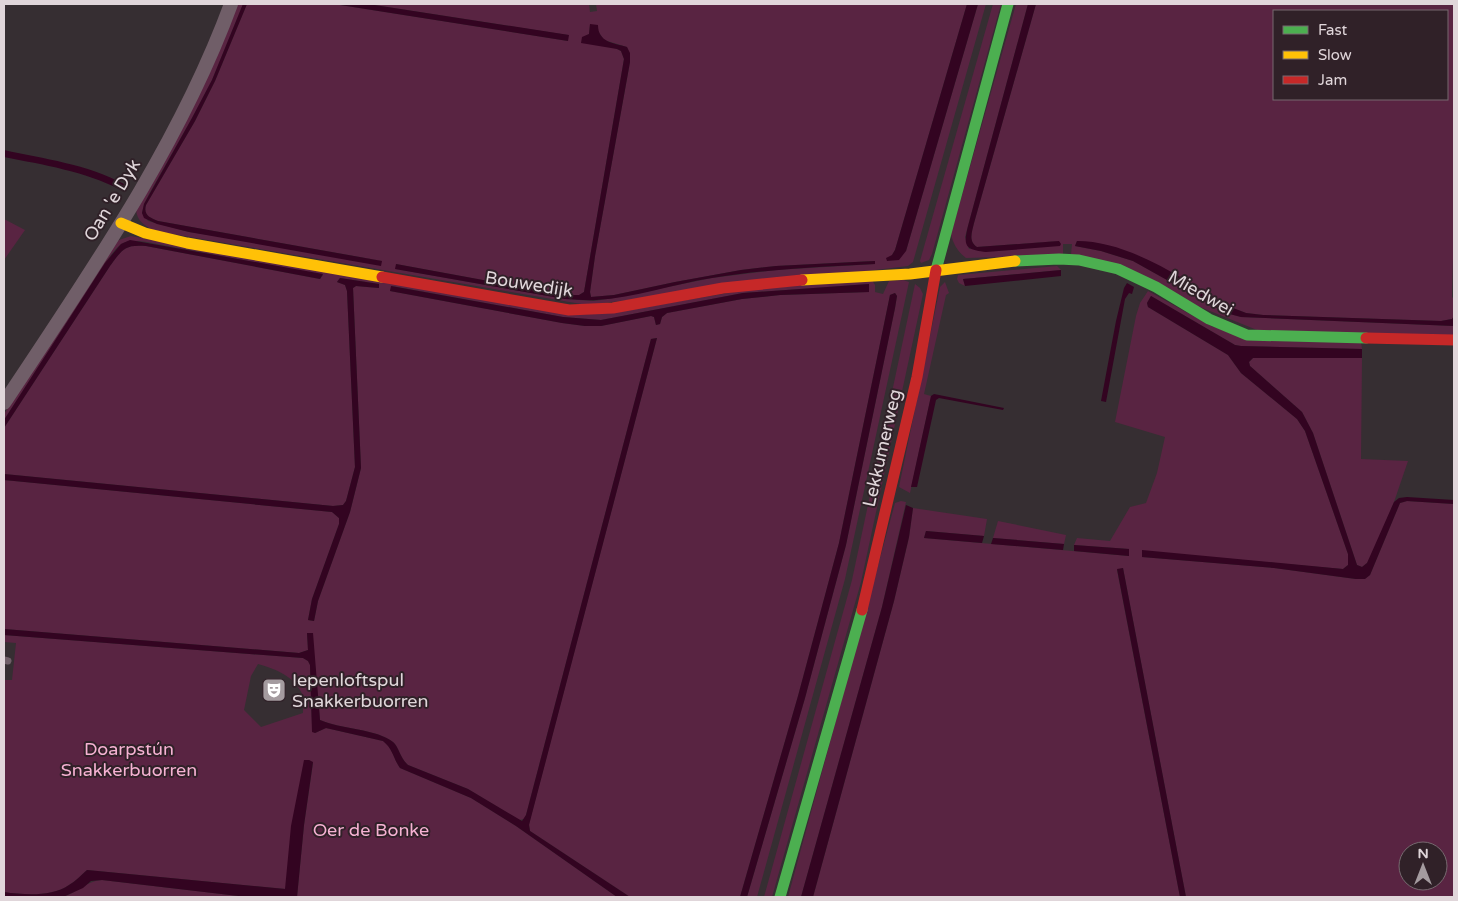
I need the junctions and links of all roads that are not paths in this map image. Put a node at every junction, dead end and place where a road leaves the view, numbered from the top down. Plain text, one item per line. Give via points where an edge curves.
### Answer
1 (232, 4) edge
2 (1008, 4) edge
3 (121, 223) junction
4 (936, 272) junction
5 (1454, 340) edge
6 (4, 403) edge
7 (780, 897) edge

1 - 3 street, Oan 'e Dyk via 172,136
2 - 4 street, Lekkumerweg
3 - 4 street, Bouwedijk via 149,235 187,243 569,310 609,308 745,285
3 - 6 street, Oan 'e Dyk
4 - 5 street, Miedwei via 1046,260 1098,262 1126,271 1218,324 1247,335
4 - 7 street, Lekkumerweg via 917,377 865,599

